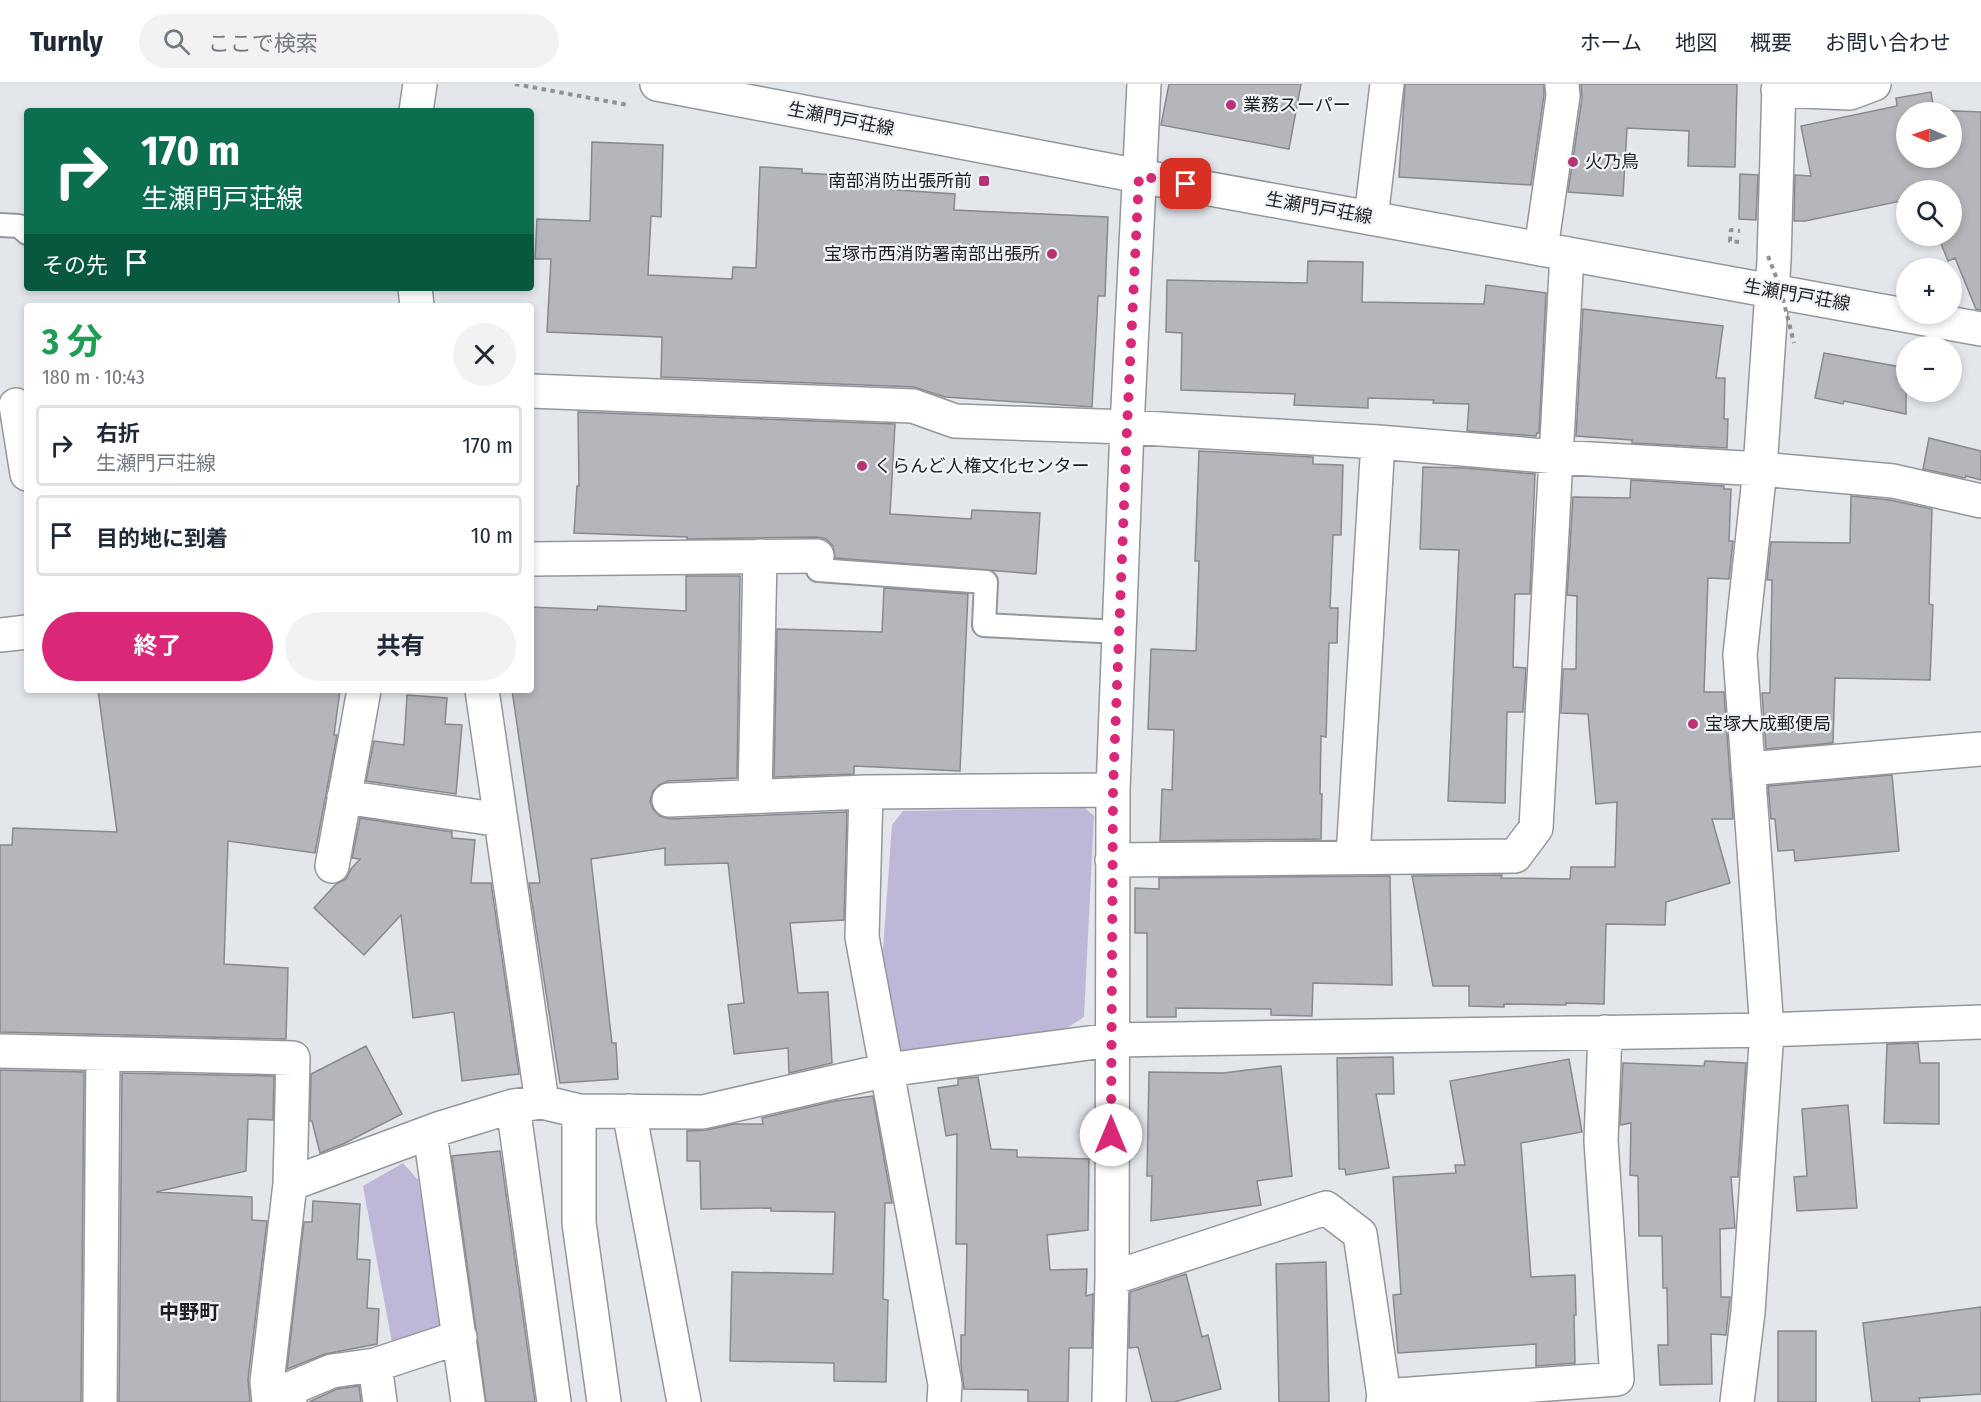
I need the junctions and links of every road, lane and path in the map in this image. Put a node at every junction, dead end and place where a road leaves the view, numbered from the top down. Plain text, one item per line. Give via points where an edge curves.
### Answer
1 (420, 84) edge
2 (657, 84) edge
3 (1144, 84) edge
4 (1387, 84) edge
5 (1563, 84) edge
6 (1874, 84) edge
7 (1778, 87) edge
8 (416, 108) edge
9 (1139, 176) junction
10 (1371, 218) junction
11 (0, 225) edge
12 (24, 230) edge
13 (1554, 251) junction
14 (1768, 256) dead end
15 (1772, 291) junction
16 (1981, 329) edge
17 (1794, 343) dead end
18 (534, 391) edge
19 (14, 405) edge
20 (1127, 427) junction
21 (1378, 442) junction
22 (1557, 457) junction
23 (24, 458) edge
24 (1760, 469) junction
25 (1981, 501) edge
26 (760, 556) junction
27 (817, 556) joint
28 (534, 559) edge
29 (24, 632) edge
30 (1119, 632) junction
31 (0, 635) edge
32 (363, 693) edge
33 (482, 693) edge
34 (1981, 749) edge
35 (1748, 769) junction
36 (1113, 790) junction
37 (866, 792) junction
38 (755, 796) junction
39 (344, 797) junction
40 (669, 800) dead end
41 (501, 820) junction
42 (1353, 857) junction
43 (1112, 860) junction
44 (332, 867) dead end
45 (1981, 1022) edge
46 (1767, 1030) junction
47 (1605, 1032) junction
48 (1111, 1040) junction
49 (0, 1051) edge
50 (103, 1054) junction
51 (887, 1070) junction
52 (528, 1104) junction
53 (579, 1111) junction
54 (629, 1111) junction
55 (430, 1133) junction
56 (290, 1184) junction
57 (1112, 1278) junction
58 (460, 1337) junction
59 (375, 1365) junction
60 (1383, 1399) edge
61 (100, 1402) edge
62 (269, 1402) edge
63 (290, 1402) edge
64 (380, 1402) edge
65 (468, 1402) edge
66 (554, 1402) edge
67 (604, 1402) edge
68 (684, 1402) edge
69 (944, 1402) edge
70 (1109, 1402) edge
71 (1737, 1402) edge

1 - 8 street
2 - 9 street, 生瀬門戸荘線
3 - 9 street
4 - 10 street
5 - 13 street
6 - 7 street via 1850,93
7 - 15 street
9 - 10 street, 生瀬門戸荘線
9 - 20 street
10 - 13 street, 生瀬門戸荘線
11 - 12 lane via 19,226
13 - 15 street, 生瀬門戸荘線
13 - 22 street
14 - 17 path, bridge
15 - 16 street, 生瀬門戸荘線
15 - 24 street
18 - 20 street via 913,406 955,421
19 - 23 street
20 - 21 street
20 - 30 street
21 - 22 street
21 - 42 street
22 - 24 street
22 - 42 street via 1536,828 1515,856
24 - 25 street via 1893,481
24 - 35 street via 1740,655
26 - 27 street
26 - 28 street
26 - 38 street
27 - 30 lane via 818,570 986,582 984,625
29 - 31 street
30 - 36 street
32 - 39 street
33 - 41 street
34 - 35 street
35 - 46 street
36 - 37 street
36 - 43 street
37 - 38 street
37 - 51 street via 862,937
38 - 40 street
39 - 41 street
39 - 44 street
41 - 52 street
42 - 43 street
43 - 48 street
45 - 46 street
46 - 47 street
46 - 71 street via 1748,1312
47 - 48 street
47 - 60 street via 1601,1141 1617,1379
48 - 51 street
48 - 57 street
49 - 50 street
50 - 56 street via 293,1058
50 - 61 street
51 - 54 street via 703,1112
51 - 69 street via 945,1384
52 - 53 street
52 - 55 street
52 - 66 street
53 - 54 street
53 - 67 street via 579,1223
54 - 68 street
55 - 56 street
55 - 58 street
56 - 62 street via 267,1382
57 - 60 street via 1326,1208 1360,1234
57 - 70 street
58 - 59 street
58 - 65 street
59 - 63 street via 332,1371 289,1389
59 - 64 street

